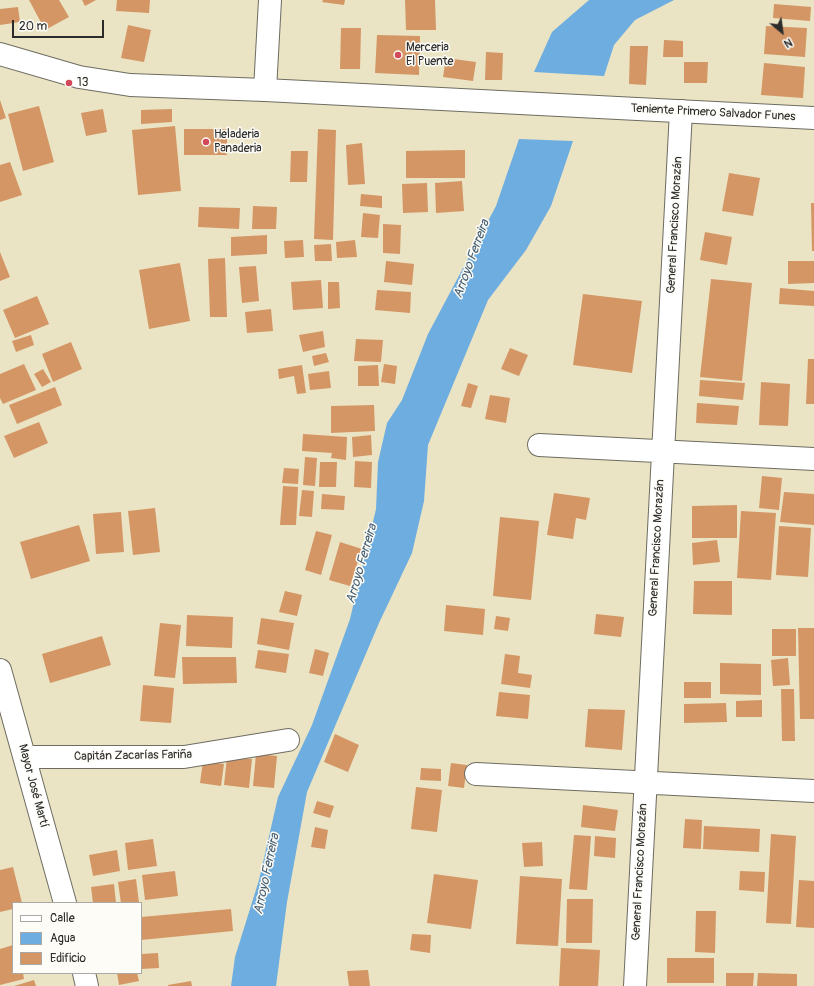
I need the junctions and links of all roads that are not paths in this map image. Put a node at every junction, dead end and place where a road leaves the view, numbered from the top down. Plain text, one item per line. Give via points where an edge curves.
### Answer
1 (270, 0) edge
2 (0, 54) edge
3 (265, 90) junction
4 (681, 111) junction
5 (814, 118) edge
6 (539, 445) dead end
7 (663, 452) junction
8 (814, 460) edge
9 (0, 670) edge
10 (4, 699) edge
11 (288, 740) dead end
12 (25, 757) junction
13 (476, 774) dead end
14 (644, 783) junction
15 (814, 791) edge
16 (65, 902) edge
17 (84, 974) edge
18 (87, 986) edge
19 (635, 986) edge

1 - 3 street
2 - 3 street, Teniente Primero Salvador Funes via 79,77 130,85
3 - 4 street, Teniente Primero Salvador Funes
4 - 5 street, Teniente Primero Salvador Funes
4 - 7 street, General Francisco Morazán
6 - 7 street
7 - 8 street
7 - 14 street, General Francisco Morazán
9 - 10 street, Mayor José Martí
10 - 12 street, Mayor José Martí
11 - 12 street, Capitán Zacarías Fariña via 184,757
12 - 16 street, Mayor José Martí
13 - 14 street
14 - 15 street
14 - 19 street, General Francisco Morazán
17 - 18 street

